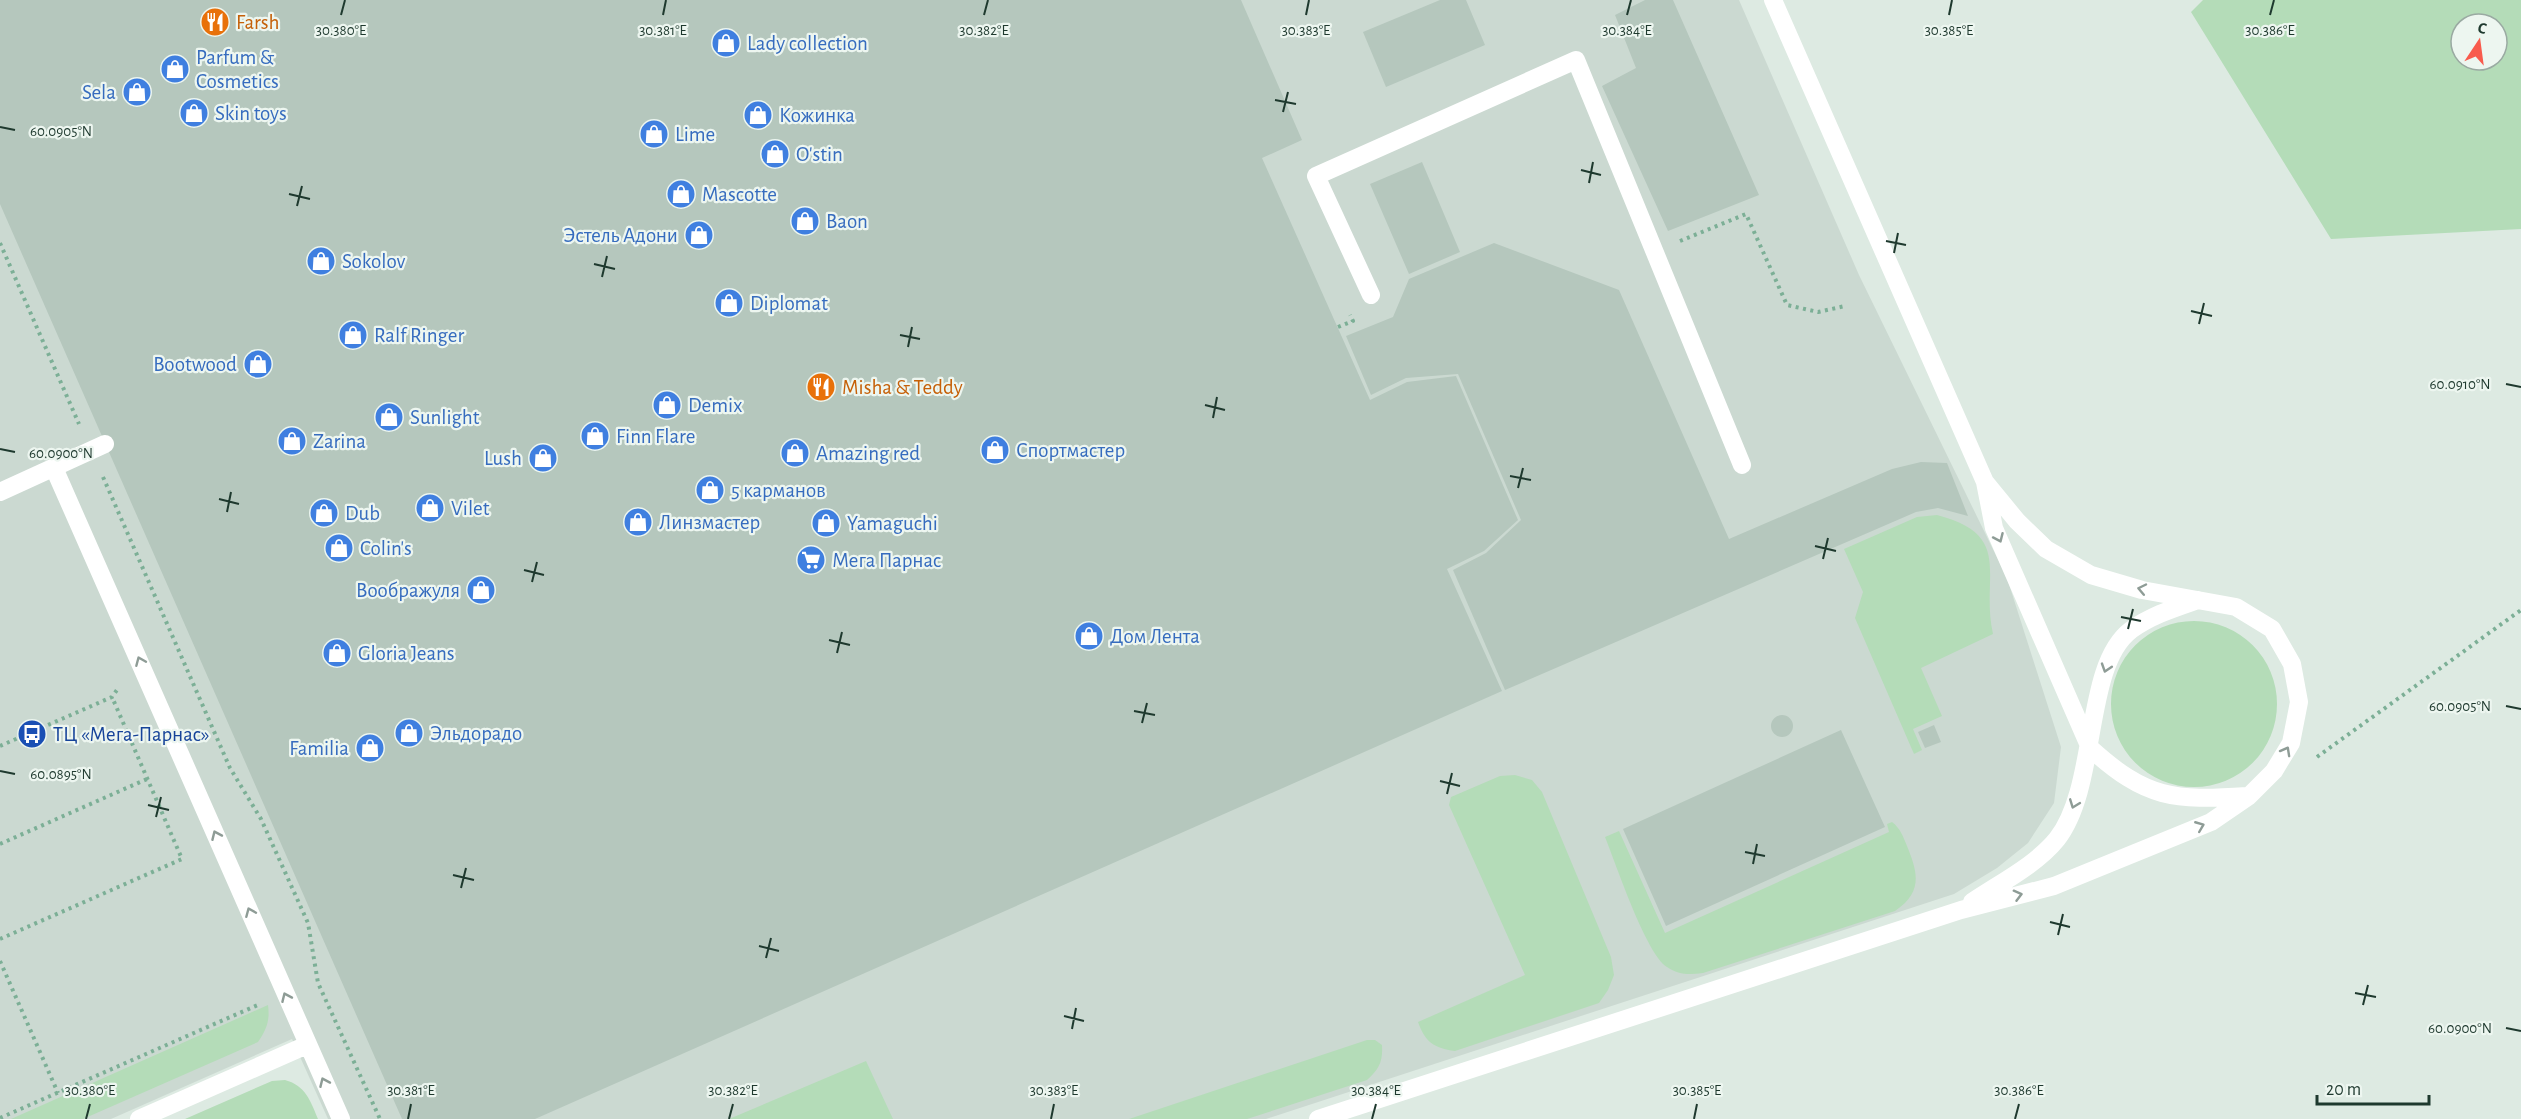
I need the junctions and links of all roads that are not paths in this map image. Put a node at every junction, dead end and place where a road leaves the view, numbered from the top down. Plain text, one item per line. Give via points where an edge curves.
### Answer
1 (1773, 0) edge
2 (1371, 296) dead end
3 (105, 444) dead end
4 (1742, 465) dead end
5 (54, 468) junction
6 (1985, 482) junction
7 (0, 492) edge
8 (2200, 599) junction
9 (2090, 748) junction
10 (2249, 796) junction
11 (1961, 910) junction
12 (307, 1045) junction
13 (139, 1119) edge
14 (340, 1119) edge
15 (1318, 1119) edge

1 - 6 street
2 - 4 street via 1316,176 1576,60
3 - 5 street
5 - 7 street
12 -> 5 street
8 -> 6 street via 2142,590 2091,575 2046,549
6 -> 9 street via 1995,528
8 -> 9 street via 2158,614 2129,632 2110,657 2097,696
10 -> 8 street via 2274,771 2290,743 2299,702 2292,664 2272,629 2236,607
9 - 10 street via 2118,774 2162,795 2203,799
9 -> 11 street via 2072,810 2057,838 2037,857
11 -> 10 street via 2054,886 2211,822
11 - 15 street
12 - 13 street
14 -> 12 street

